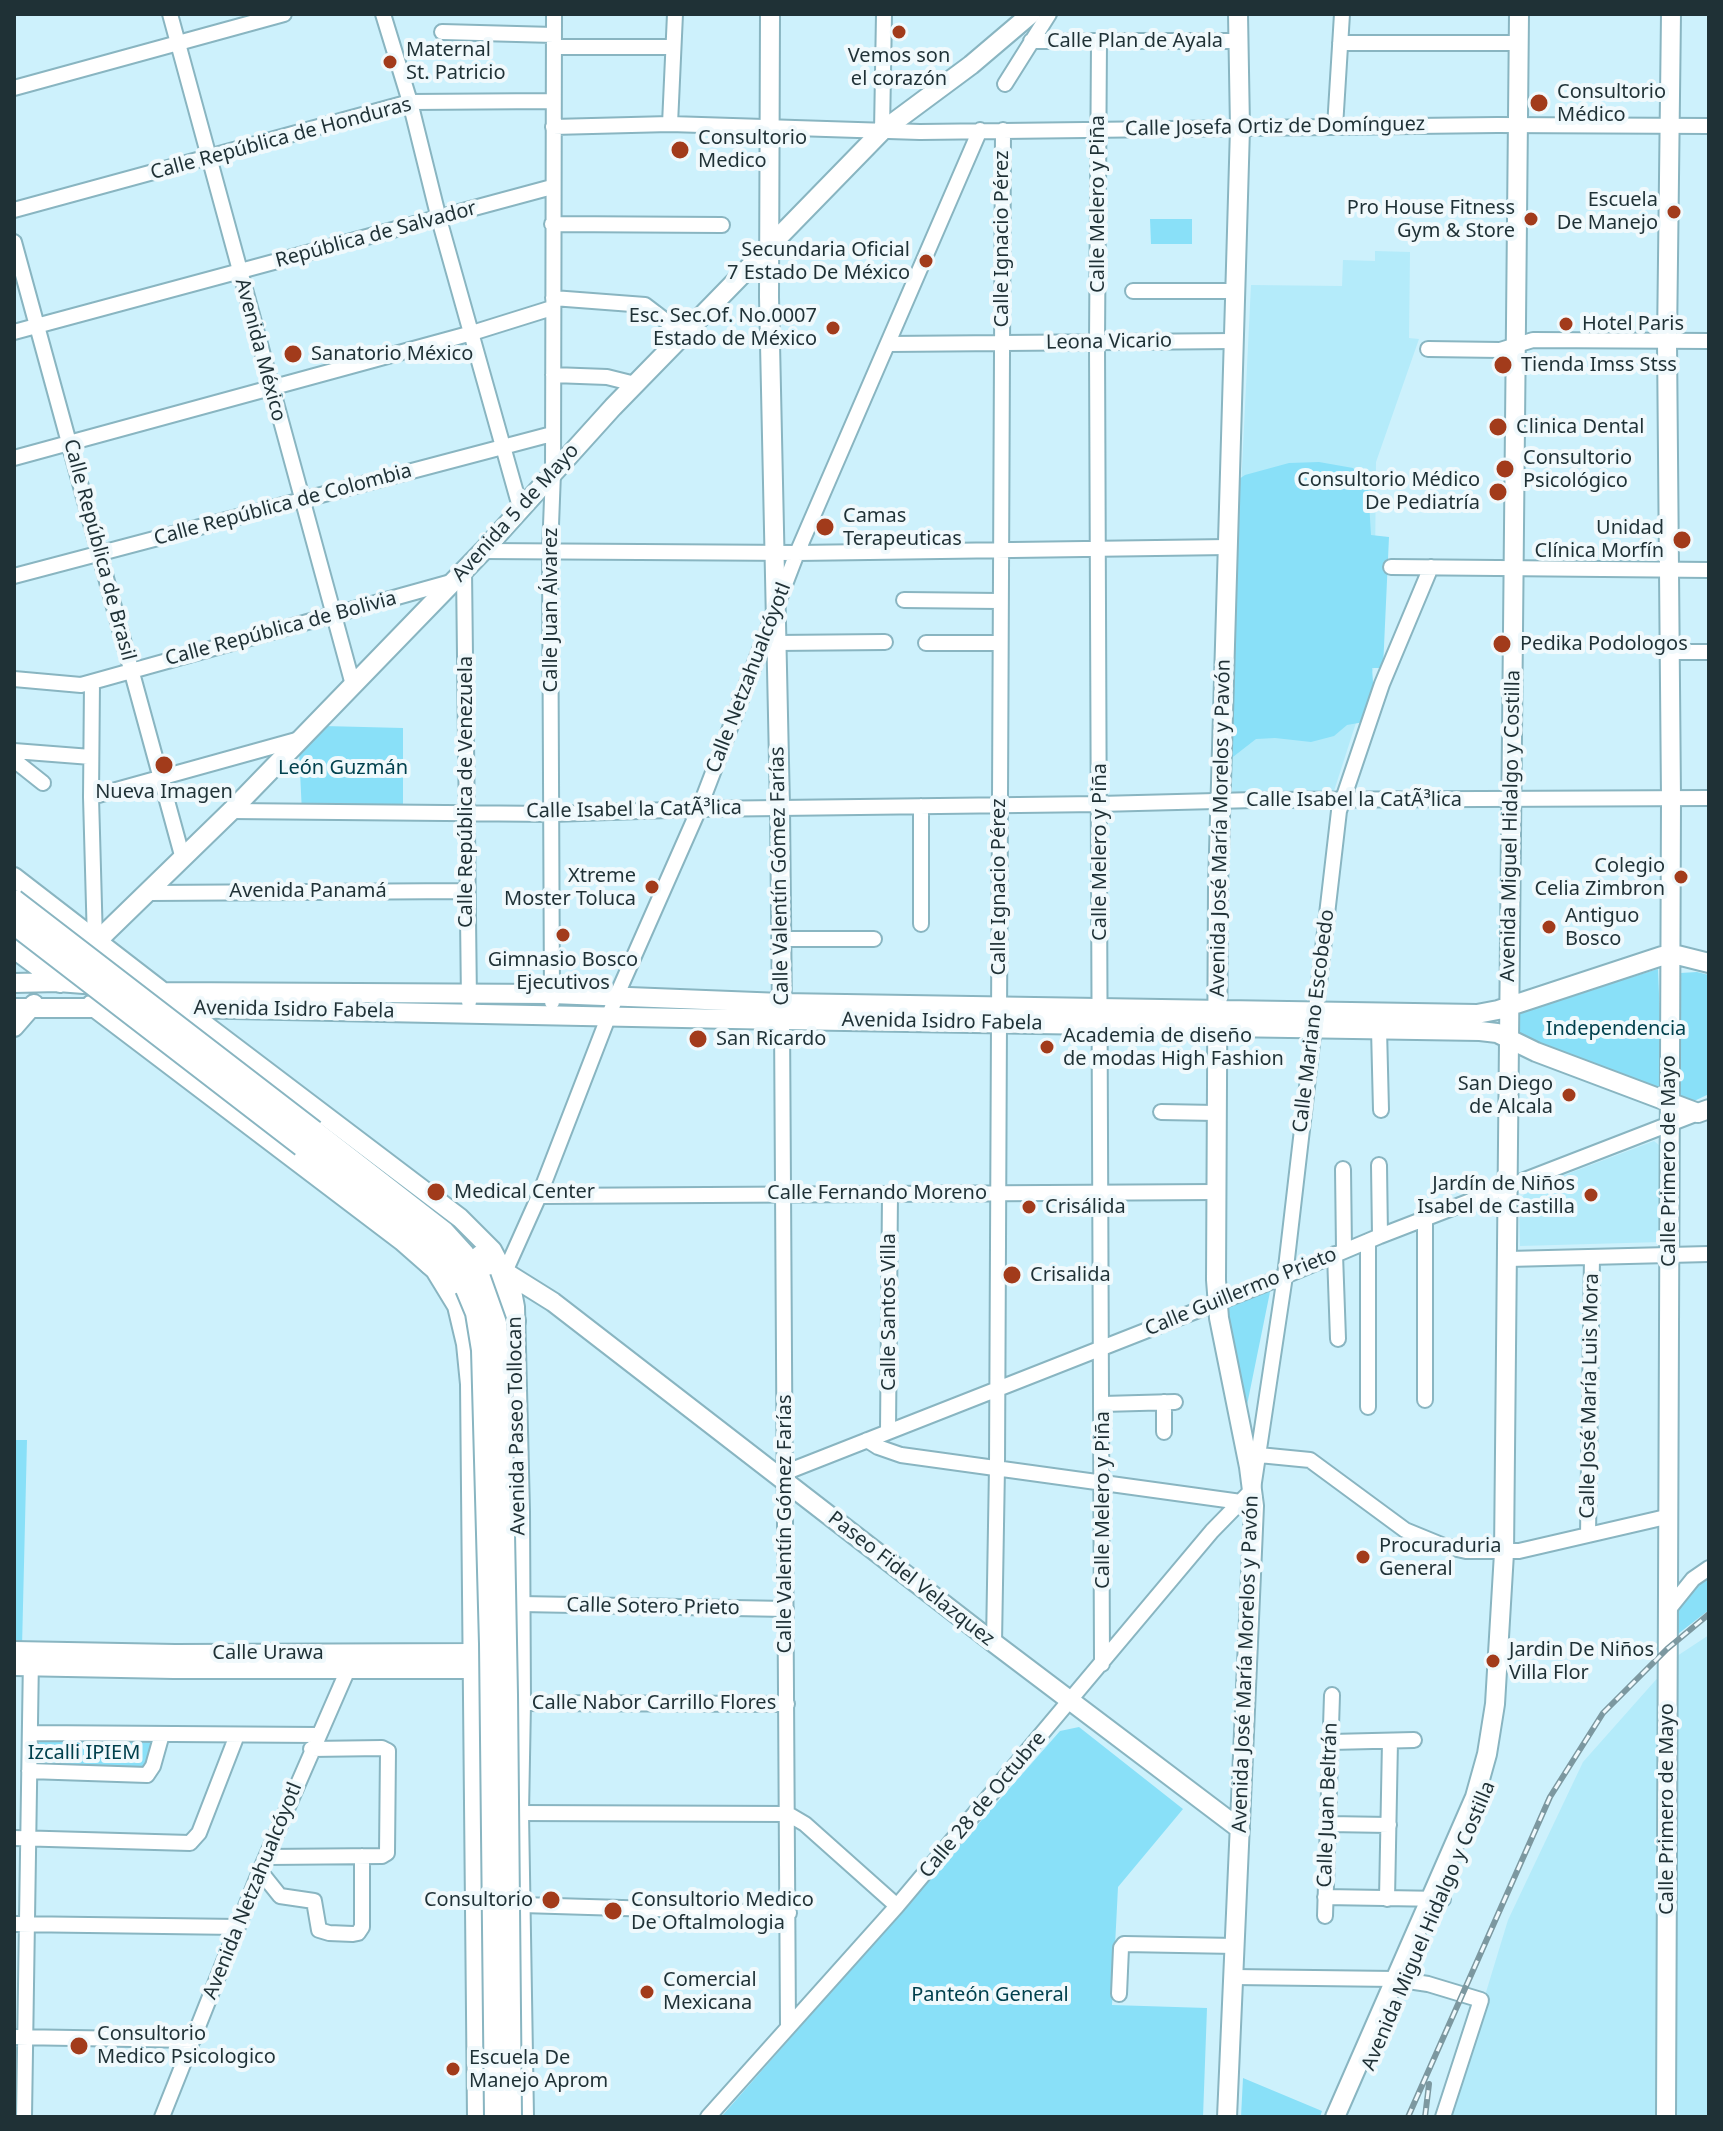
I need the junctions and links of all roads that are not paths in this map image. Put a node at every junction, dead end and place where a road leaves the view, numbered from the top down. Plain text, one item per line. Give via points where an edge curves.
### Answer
1 (170, 14) edge
2 (284, 14) edge
3 (383, 14) edge
4 (554, 14) edge
5 (675, 14) edge
6 (770, 14) edge
7 (884, 14) edge
8 (1238, 14) edge
9 (1342, 14) edge
10 (1519, 14) edge
11 (1671, 14) edge
12 (1041, 15) edge
13 (442, 32) dead end
14 (554, 41) junction
15 (1031, 41) junction
16 (1099, 41) junction
17 (1239, 41) junction
18 (178, 43) junction
19 (1340, 43) junction
20 (1518, 43) junction
21 (672, 47) junction
22 (1005, 84) dead end
23 (14, 88) edge
24 (552, 101) junction
25 (410, 102) junction
26 (670, 124) junction
27 (1517, 125) junction
28 (770, 126) junction
29 (1669, 126) junction
30 (1709, 126) edge
31 (553, 127) junction
32 (1335, 127) junction
33 (1240, 128) junction
34 (1098, 129) junction
35 (980, 130) junction
36 (1003, 130) junction
37 (882, 131) junction
38 (209, 158) junction
39 (552, 187) junction
40 (14, 210) edge
41 (439, 219) junction
42 (552, 224) junction
43 (722, 225) dead end
44 (14, 242) edge
45 (769, 247) junction
46 (238, 272) junction
47 (1133, 291) dead end
48 (1235, 291) junction
49 (552, 303) junction
50 (38, 325) junction
51 (14, 332) edge
52 (472, 333) junction
53 (683, 334) junction
54 (1234, 341) junction
55 (1667, 341) junction
56 (1709, 341) edge
57 (1001, 343) junction
58 (1097, 343) junction
59 (889, 344) junction
60 (1515, 347) junction
61 (1428, 349) dead end
62 (553, 375) junction
63 (635, 384) junction
64 (270, 388) junction
65 (552, 434) junction
66 (70, 443) junction
67 (504, 447) junction
68 (14, 458) edge
69 (553, 473) junction
70 (301, 500) junction
71 (520, 507) junction
72 (1228, 547) junction
73 (1098, 548) junction
74 (1000, 549) junction
75 (483, 551) junction
76 (550, 551) junction
77 (775, 552) junction
78 (797, 553) junction
79 (99, 554) junction
80 (1391, 567) dead end
81 (1431, 567) junction
82 (1514, 568) junction
83 (1670, 569) junction
84 (1709, 570) edge
85 (14, 576) edge
86 (459, 576) junction
87 (904, 600) dead end
88 (999, 601) junction
89 (775, 611) junction
90 (331, 614) junction
91 (885, 642) dead end
92 (775, 643) junction
93 (926, 643) dead end
94 (999, 643) junction
95 (1670, 652) junction
96 (1709, 652) edge
97 (130, 670) junction
98 (14, 679) edge
99 (92, 682) junction
100 (353, 685) junction
101 (300, 738) junction
102 (14, 751) edge
103 (91, 757) junction
104 (14, 760) edge
105 (160, 778) junction
106 (43, 783) dead end
107 (91, 797) junction
108 (1709, 798) edge
109 (1671, 799) junction
110 (1511, 800) junction
111 (1220, 801) junction
112 (1341, 801) junction
113 (1099, 804) junction
114 (921, 806) junction
115 (999, 806) junction
116 (780, 808) junction
117 (699, 809) junction
118 (231, 811) junction
119 (466, 811) junction
120 (552, 814) junction
121 (183, 859) junction
122 (14, 877) edge
123 (466, 891) junction
124 (149, 893) junction
125 (14, 900) edge
126 (53, 906) junction
127 (14, 924) edge
128 (921, 924) dead end
129 (782, 939) junction
130 (874, 939) dead end
131 (95, 942) junction
132 (19, 953) edge
133 (1670, 955) junction
134 (1709, 963) edge
135 (58, 982) junction
136 (14, 983) edge
137 (36, 983) junction
138 (162, 992) junction
139 (469, 994) junction
140 (552, 994) junction
141 (616, 997) junction
142 (1509, 1006) junction
143 (93, 1007) junction
144 (22, 1008) edge
145 (183, 1008) junction
146 (232, 1009) junction
147 (782, 1012) junction
148 (469, 1014) junction
149 (552, 1015) junction
150 (998, 1015) junction
151 (609, 1016) junction
152 (1101, 1016) junction
153 (1217, 1018) junction
154 (1314, 1020) junction
155 (14, 1027) edge
156 (1379, 1029) junction
157 (214, 1031) junction
158 (1508, 1039) junction
159 (173, 1069) junction
160 (1669, 1101) junction
161 (1381, 1110) dead end
162 (1704, 1111) edge
163 (1161, 1112) dead end
164 (1216, 1113) junction
165 (1670, 1126) junction
166 (308, 1138) junction
167 (1379, 1165) dead end
168 (1343, 1169) dead end
169 (1509, 1186) junction
170 (1102, 1192) junction
171 (1215, 1192) junction
172 (890, 1193) junction
173 (998, 1193) junction
174 (784, 1194) junction
175 (539, 1196) junction
176 (372, 1199) junction
177 (1425, 1219) junction
178 (444, 1232) junction
179 (1374, 1238) junction
180 (1339, 1252) junction
181 (1709, 1254) edge
182 (1668, 1255) junction
183 (1592, 1257) junction
184 (1508, 1259) junction
185 (430, 1264) junction
186 (505, 1272) junction
187 (1285, 1276) junction
188 (473, 1283) junction
189 (1217, 1303) junction
190 (515, 1321) junction
191 (1338, 1339) dead end
192 (1102, 1347) junction
193 (998, 1388) junction
194 (1425, 1400) dead end
195 (1103, 1404) junction
196 (1368, 1407) dead end
197 (888, 1431) junction
198 (1164, 1432) dead end
199 (867, 1440) junction
200 (1259, 1455) junction
201 (997, 1467) junction
202 (784, 1476) junction
203 (1103, 1482) junction
204 (1247, 1495) junction
205 (470, 1501) junction
206 (520, 1512) junction
207 (1666, 1517) junction
208 (1588, 1535) junction
209 (1504, 1553) junction
210 (1709, 1568) edge
211 (521, 1604) junction
212 (471, 1606) junction
213 (786, 1609) junction
214 (1668, 1610) junction
215 (994, 1643) junction
216 (22, 1658) edge
217 (521, 1660) junction
218 (472, 1661) junction
219 (1102, 1664) junction
220 (349, 1667) junction
221 (1332, 1695) dead end
222 (1071, 1701) junction
223 (521, 1703) junction
224 (787, 1704) junction
225 (520, 1725) junction
226 (473, 1726) junction
227 (30, 1733) junction
228 (162, 1734) junction
229 (237, 1735) junction
230 (318, 1735) junction
231 (1414, 1740) dead end
232 (1390, 1741) junction
233 (1331, 1742) junction
234 (311, 1749) junction
235 (29, 1771) junction
236 (519, 1813) junction
237 (788, 1814) junction
238 (1328, 1824) junction
239 (1389, 1825) junction
240 (1240, 1829) junction
241 (21, 1838) edge
242 (362, 1856) junction
243 (263, 1864) junction
244 (1325, 1897) junction
245 (1387, 1899) junction
246 (1431, 1900) junction
247 (522, 1905) junction
248 (897, 1906) junction
249 (789, 1913) junction
250 (1325, 1916) dead end
251 (20, 1924) edge
252 (238, 1927) junction
253 (1236, 1946) junction
254 (1234, 1977) junction
255 (1401, 1980) junction
256 (1119, 1994) dead end
257 (788, 2027) junction
258 (20, 2037) edge
259 (193, 2040) junction
260 (1343, 2113) edge
261 (24, 2117) edge
262 (162, 2117) edge
263 (477, 2117) edge
264 (495, 2117) edge
265 (511, 2117) edge
266 (524, 2117) edge
267 (708, 2117) edge
268 (1227, 2117) edge
269 (1443, 2117) edge
270 (1666, 2117) edge

1 - 18 street, Avenida México
2 - 18 street
3 - 25 street
4 - 14 street, Calle Juan Álvarez
5 - 21 street
6 - 28 main road, Calle Valentín Gómez Farías
7 - 37 street
8 - 17 main road, Avenida José María Morelos y Pavón
9 - 19 street
10 - 20 main road, Avenida Miguel Hidalgo y Costilla
11 - 29 main road, Calle Primero de Mayo
12 - 15 street
12 - 37 main road, Avenida 5 de Mayo
13 - 14 street
14 - 21 street
14 - 24 street, Calle Juan Álvarez
15 - 16 street, Calle Plan de Ayala
15 - 22 street
16 - 17 street, Calle Plan de Ayala
16 - 34 street, Calle Melero y Piña
17 - 33 main road, Avenida José María Morelos y Pavón
18 - 23 street
18 - 38 street, Avenida México
19 - 20 street
19 - 32 street
20 - 27 main road, Avenida Miguel Hidalgo y Costilla
21 - 26 street
24 - 25 street, Calle República de Honduras
24 - 31 street, Calle Juan Álvarez
25 - 38 street, Calle República de Honduras
25 - 41 street
26 - 28 street, Calle Josefa Ortiz de Domínguez
26 - 31 street, Calle Josefa Ortiz de Domínguez
27 - 29 street, Calle Josefa Ortiz de Domínguez
27 - 32 street, Calle Josefa Ortiz de Domínguez
27 - 60 main road, Avenida Miguel Hidalgo y Costilla
28 - 37 street, Calle Josefa Ortiz de Domínguez
28 - 45 main road, Calle Valentín Gómez Farías
29 - 30 street, Calle Josefa Ortiz de Domínguez
29 - 55 main road, Calle Primero de Mayo
31 - 39 street, Calle Juan Álvarez
32 - 33 street, Calle Josefa Ortiz de Domínguez
33 - 34 street, Calle Josefa Ortiz de Domínguez
33 - 48 main road, Avenida José María Morelos y Pavón
34 - 36 street, Calle Josefa Ortiz de Domínguez
34 - 58 street, Calle Melero y Piña
35 - 36 street, Calle Josefa Ortiz de Domínguez
35 - 37 street, Calle Josefa Ortiz de Domínguez
35 - 59 street, Calle Netzahualcóyotl
36 - 57 street, Calle Ignacio Pérez
37 - 45 main road, Avenida 5 de Mayo
38 - 40 street, Calle República de Honduras
38 - 46 street, Avenida México
39 - 41 street, República de Salvador
39 - 42 street, Calle Juan Álvarez
41 - 46 street, República de Salvador
41 - 52 street
42 - 43 street
42 - 49 street, Calle Juan Álvarez
44 - 50 street, Calle República de Brasil
45 - 53 main road, Avenida 5 de Mayo
45 - 77 main road, Calle Valentín Gómez Farías
46 - 50 street, República de Salvador
46 - 64 street, Avenida México
47 - 48 street
48 - 54 main road, Avenida José María Morelos y Pavón
49 - 52 street
49 - 53 street via 645,305
49 - 62 street, Calle Juan Álvarez
50 - 51 street, República de Salvador
50 - 66 street, Calle República de Brasil
52 - 64 street
52 - 67 street
53 - 63 main road, Avenida 5 de Mayo
54 - 58 street, Leona Vicario
54 - 72 main road, Avenida José María Morelos y Pavón
55 - 56 street
55 - 60 street via 1533,340
55 - 83 main road, Calle Primero de Mayo
57 - 58 street, Leona Vicario
57 - 59 street, Leona Vicario
57 - 74 street, Calle Ignacio Pérez
58 - 73 street, Calle Melero y Piña
59 - 78 street, Calle Netzahualcóyotl
60 - 61 street
60 - 82 main road, Avenida Miguel Hidalgo y Costilla
62 - 63 street
62 - 65 street, Calle Juan Álvarez
63 - 69 main road, Avenida 5 de Mayo
64 - 66 street
64 - 70 street, Avenida México
65 - 67 street, Calle República de Colombia
65 - 69 street, Calle Juan Álvarez
66 - 68 street
66 - 79 street, Calle República de Brasil
67 - 70 street, Calle República de Colombia
67 - 71 street
69 - 71 main road, Avenida 5 de Mayo
69 - 76 street, Calle Juan Álvarez
70 - 79 street, Calle República de Colombia
70 - 90 street, Avenida México
71 - 75 main road, Avenida 5 de Mayo
72 - 73 street
72 - 111 main road, Avenida José María Morelos y Pavón
73 - 74 street
73 - 113 street, Calle Melero y Piña
74 - 78 street
74 - 88 street, Calle Ignacio Pérez
75 - 76 street
75 - 86 main road, Avenida 5 de Mayo
76 - 77 street
76 - 120 street, Calle Juan Álvarez
77 - 78 street
77 - 89 main road, Calle Valentín Gómez Farías
78 - 89 street, Calle Netzahualcóyotl
79 - 85 street, Calle República de Colombia
79 - 97 street, Calle República de Brasil
80 - 81 street
81 - 82 street
81 - 112 street, Calle Mariano Escobedo
82 - 83 street
82 - 110 main road, Avenida Miguel Hidalgo y Costilla
83 - 84 street
83 - 95 main road, Calle Primero de Mayo
86 - 90 street, Calle República de Bolivia
86 - 100 main road, Avenida 5 de Mayo
86 - 119 street, Calle República de Venezuela
87 - 88 street
88 - 94 street, Calle Ignacio Pérez
89 - 92 main road, Calle Valentín Gómez Farías
89 - 117 street, Calle Netzahualcóyotl
90 - 97 street, Calle República de Bolivia
90 - 100 street, Avenida México
91 - 92 street
92 - 116 main road, Calle Valentín Gómez Farías
93 - 94 street
94 - 115 street, Calle Ignacio Pérez
95 - 96 street
95 - 109 main road, Calle Primero de Mayo
97 - 99 street, Calle República de Bolivia
97 - 105 street, Calle República de Brasil
98 - 99 street, Calle República de Bolivia via 66,686
99 - 103 street
100 - 101 main road, Avenida 5 de Mayo
101 - 105 street
101 - 118 main road, Avenida 5 de Mayo
102 - 103 street
103 - 107 street
104 - 106 street
105 - 107 street
105 - 121 street, Calle República de Brasil
107 - 131 street
108 - 109 street, Calle Isabel la CatÃ³lica
109 - 110 street, Calle Isabel la CatÃ³lica
109 - 133 main road, Calle Primero de Mayo
110 - 112 street, Calle Isabel la CatÃ³lica
110 - 142 main road, Avenida Miguel Hidalgo y Costilla
111 - 112 street, Calle Isabel la CatÃ³lica
111 - 113 street, Calle Isabel la CatÃ³lica
111 - 153 main road, Avenida José María Morelos y Pavón
112 - 154 street, Calle Mariano Escobedo
113 - 115 street, Calle Isabel la CatÃ³lica
113 - 152 street, Calle Melero y Piña
114 - 115 street, Calle Isabel la CatÃ³lica
114 - 116 street, Calle Isabel la CatÃ³lica
114 - 128 street
115 - 150 street, Calle Ignacio Pérez
116 - 117 street, Calle Isabel la CatÃ³lica
116 - 129 main road, Calle Valentín Gómez Farías
117 - 120 street, Calle Isabel la CatÃ³lica
117 - 141 street, Calle Netzahualcóyotl
118 - 119 street, Calle Isabel la CatÃ³lica
118 - 121 main road, Avenida 5 de Mayo
119 - 120 street, Calle Isabel la CatÃ³lica
119 - 123 street, Calle República de Venezuela
120 - 140 street, Calle Juan Álvarez
121 - 124 main road, Avenida 5 de Mayo
122 - 126 main road, Avenida Paseo Tollocan
123 - 124 street, Avenida Panamá
123 - 139 street, Calle República de Venezuela
124 - 131 main road, Avenida 5 de Mayo
125 - 166 highway, Avenida Paseo Tollocan, bridge
126 - 131 main road, Avenida Paseo Tollocan
126 - 132 main road via 57,926 49,943 38,951
127 - 166 highway, Avenida Paseo Tollocan, bridge
129 - 130 street
129 - 147 main road, Calle Valentín Gómez Farías
131 - 135 main road, Avenida 5 de Mayo
131 - 138 main road, Avenida Paseo Tollocan
132 - 135 main road
132 - 137 main road via 34,970
133 - 134 main road, Avenida Isidro Fabela
133 - 142 main road, Avenida Isidro Fabela
133 - 160 main road, Calle Primero de Mayo
135 - 137 main road, Avenida Isidro Fabela
135 - 138 main road, Avenida Isidro Fabela
135 - 143 main road
135 - 144 main road, Avenida 5 de Mayo
136 - 137 main road, Avenida Isidro Fabela
137 - 144 main road via 34,997
138 - 139 main road, Avenida Isidro Fabela
138 - 145 main road, Avenida Paseo Tollocan
139 - 140 main road, Avenida Isidro Fabela
139 - 148 street, Calle República de Venezuela
140 - 141 main road, Avenida Isidro Fabela
140 - 149 street, Calle Juan Álvarez
141 - 147 main road, Avenida Isidro Fabela
141 - 151 street, Calle Netzahualcóyotl
142 - 154 main road, Avenida Isidro Fabela via 1477,1014
142 - 158 main road, Avenida Miguel Hidalgo y Costilla
143 - 144 main road, Avenida Isidro Fabela
143 - 145 main road, Avenida Isidro Fabela
143 - 159 main road
144 - 155 main road, Avenida 5 de Mayo
145 - 146 main road, Avenida Isidro Fabela
145 - 157 main road, Avenida Paseo Tollocan
146 - 148 main road, Avenida Isidro Fabela
146 - 157 main road
147 - 150 main road, Avenida Isidro Fabela
147 - 151 main road, Avenida Isidro Fabela
147 - 174 street, Calle Valentín Gómez Farías
148 - 149 main road, Avenida Isidro Fabela
149 - 151 main road, Avenida Isidro Fabela
150 - 152 main road, Avenida Isidro Fabela
150 - 173 street, Calle Ignacio Pérez
151 - 175 street, Calle Netzahualcóyotl
152 - 153 main road, Avenida Isidro Fabela
152 - 170 street, Calle Melero y Piña
153 - 154 main road, Avenida Isidro Fabela
153 - 164 main road, Avenida José María Morelos y Pavón
154 - 156 main road, Avenida Isidro Fabela
154 - 187 street, Calle Mariano Escobedo
156 - 158 main road, Avenida Isidro Fabela via 1480,1031
156 - 161 street
157 - 159 main road via 195,1027 178,1038 171,1054
157 - 186 main road, Avenida Paseo Tollocan via 460,1218 492,1250
158 - 160 main road, Avenida Isidro Fabela
158 - 169 main road, Avenida Miguel Hidalgo y Costilla
159 - 185 main road
160 - 162 main road, Avenida Isidro Fabela
160 - 165 main road, Calle Primero de Mayo
162 - 165 street, Calle Guillermo Prieto
163 - 164 street
164 - 171 main road, Avenida José María Morelos y Pavón
165 - 169 street, Calle Guillermo Prieto
165 - 182 main road, Calle Primero de Mayo
166 - 176 highway, Avenida Paseo Tollocan
166 - 178 highway, Avenida Paseo Tollocan
167 - 179 street
168 - 180 street
169 - 177 street, Calle Guillermo Prieto
169 - 184 main road, Avenida Miguel Hidalgo y Costilla
170 - 171 street, Calle Fernando Moreno
170 - 173 street, Calle Fernando Moreno
170 - 192 street, Calle Melero y Piña
171 - 189 main road, Avenida José María Morelos y Pavón
172 - 173 street, Calle Fernando Moreno
172 - 174 street, Calle Fernando Moreno
172 - 197 street, Calle Santos Villa
173 - 193 street, Calle Ignacio Pérez
174 - 175 street, Calle Fernando Moreno
174 - 202 street, Calle Valentín Gómez Farías
175 - 186 street, Calle Netzahualcóyotl
176 - 185 highway
176 - 188 highway, Avenida Paseo Tollocan
177 - 179 street, Calle Guillermo Prieto
177 - 194 street
178 - 188 highway, Avenida Paseo Tollocan via 464,1254
178 - 190 highway via 469,1244 482,1258
179 - 180 street, Calle Guillermo Prieto
179 - 196 street
180 - 187 street, Calle Guillermo Prieto
180 - 191 street
181 - 182 street
182 - 183 street
182 - 207 main road, Calle Primero de Mayo
183 - 184 street
183 - 208 street, Calle José María Luis Mora
184 - 209 main road, Avenida Miguel Hidalgo y Costilla
185 - 205 main road via 452,1295 464,1331 470,1384
186 - 190 main road, Avenida Paseo Tollocan
186 - 202 main road, Paseo Fidel Velazquez via 553,1302
187 - 189 street, Calle Guillermo Prieto
187 - 200 street, Calle Mariano Escobedo
188 - 264 highway, Avenida Paseo Tollocan, bridge via 482,1350 490,1644
188 - 265 highway, Avenida Paseo Tollocan, bridge via 496,1323 501,1371
189 - 192 street, Calle Guillermo Prieto
189 - 204 main road, Avenida José María Morelos y Pavón
190 - 206 main road, Avenida Paseo Tollocan
192 - 193 street, Calle Guillermo Prieto
192 - 195 street, Calle Melero y Piña
193 - 197 street, Calle Guillermo Prieto
193 - 201 street, Calle Ignacio Pérez
195 - 198 street via 1170,1402
195 - 203 street, Calle Melero y Piña
197 - 199 street, Calle Guillermo Prieto
199 - 201 street via 901,1455
199 - 202 street, Calle Guillermo Prieto
200 - 204 street, Calle Mariano Escobedo
200 - 209 street via 1310,1460 1418,1536 1454,1549
201 - 203 street
201 - 215 street, Calle Ignacio Pérez
202 - 213 street, Calle Valentín Gómez Farías
202 - 215 main road, Paseo Fidel Velazquez
203 - 204 street
203 - 219 street, Calle Melero y Piña
204 - 219 street, Calle 28 de Octubre
204 - 240 main road, Avenida José María Morelos y Pavón via 1254,1506
205 - 206 main road via 486,1492 500,1493
205 - 212 main road
206 - 211 main road, Avenida Paseo Tollocan
207 - 208 street
207 - 214 main road, Calle Primero de Mayo
208 - 209 street
209 - 246 main road, Avenida Miguel Hidalgo y Costilla via 1510,1633 1500,1746 1487,1795
210 - 214 street
211 - 212 main road via 511,1618 496,1625 479,1620
211 - 213 street, Calle Sotero Prieto
211 - 217 main road, Avenida Paseo Tollocan
212 - 218 main road
213 - 224 street, Calle Valentín Gómez Farías
214 - 270 main road, Calle Primero de Mayo
215 - 222 main road, Paseo Fidel Velazquez
216 - 218 main road, Calle Urawa via 175,1654
216 - 220 main road, Calle Urawa via 174,1669
216 - 227 street
217 - 218 main road, Calle Urawa
217 - 223 main road, Avenida Paseo Tollocan
218 - 220 main road, Calle Urawa
218 - 226 main road
219 - 222 street, Calle 28 de Octubre
220 - 230 street, Avenida Netzahualcóyotl
221 - 233 street, Calle Juan Beltrán
222 - 240 main road, Paseo Fidel Velazquez
222 - 248 street, Calle 28 de Octubre
223 - 224 street, Calle Nabor Carrillo Flores
223 - 225 main road, Avenida Paseo Tollocan
224 - 237 street, Calle Valentín Gómez Farías
225 - 226 main road via 492,1709 474,1717
225 - 236 main road, Avenida Paseo Tollocan
226 - 263 main road
227 - 228 street
227 - 235 street
228 - 229 street
228 - 235 street via 147,1775
229 - 230 street
229 - 241 street via 199,1833 190,1843
230 - 234 street, Avenida Netzahualcóyotl
231 - 232 street
232 - 233 street
232 - 239 street
233 - 238 street, Calle Juan Beltrán
234 - 242 street via 388,1751 387,1853
234 - 243 street, Avenida Netzahualcóyotl
235 - 241 street
236 - 237 street
236 - 247 main road, Avenida Paseo Tollocan
237 - 248 street
237 - 249 street, Calle Valentín Gómez Farías
238 - 239 street
238 - 244 street, Calle Juan Beltrán
239 - 245 street
240 - 253 main road, Avenida José María Morelos y Pavón
241 - 251 street
242 - 243 street
242 - 243 street via 362,1927 353,1934 319,1930 314,1901 280,1896
243 - 252 street, Avenida Netzahualcóyotl
244 - 245 street
244 - 250 street, Calle Juan Beltrán
245 - 246 street
246 - 255 main road, Avenida Miguel Hidalgo y Costilla
247 - 249 street
247 - 266 main road, Avenida Paseo Tollocan
248 - 257 street, Calle 28 de Octubre
249 - 257 street, Calle Valentín Gómez Farías
251 - 252 street
251 - 258 street
252 - 259 street, Avenida Netzahualcóyotl
253 - 254 main road, Avenida José María Morelos y Pavón
253 - 256 street via 1123,1944
254 - 255 street
254 - 268 main road, Avenida José María Morelos y Pavón
255 - 260 main road, Avenida Miguel Hidalgo y Costilla
255 - 269 street via 1481,2000
257 - 267 street, Calle 28 de Octubre
258 - 259 street
258 - 261 street
259 - 262 street, Avenida Netzahualcóyotl

